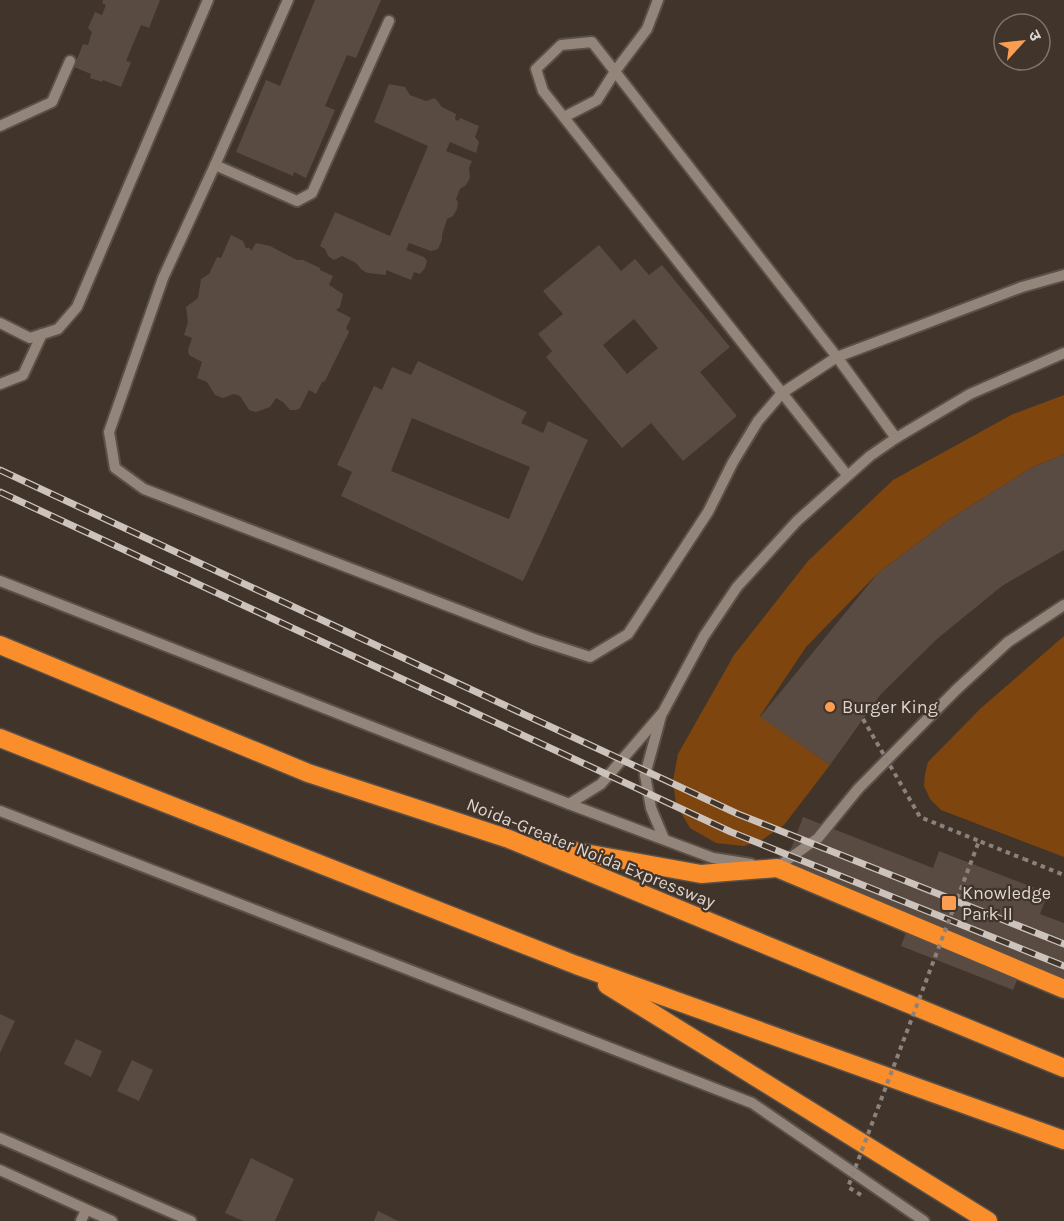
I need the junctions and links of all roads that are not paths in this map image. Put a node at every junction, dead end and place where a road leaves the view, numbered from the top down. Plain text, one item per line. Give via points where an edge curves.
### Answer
1 (208, 0) edge
2 (288, 0) edge
3 (658, 0) edge
4 (389, 21) dead end
5 (70, 61) dead end
6 (616, 70) junction
7 (564, 117) junction
8 (0, 126) edge
9 (215, 165) junction
10 (1064, 275) edge
11 (0, 322) edge
12 (42, 334) junction
13 (1064, 353) edge
14 (837, 357) junction
15 (0, 384) edge
16 (782, 393) junction
17 (896, 438) junction
18 (847, 475) junction
19 (0, 581) edge
20 (1064, 605) edge
21 (0, 645) edge
22 (663, 712) junction
23 (0, 738) edge
24 (569, 804) junction
25 (0, 811) edge
26 (508, 839) junction
27 (664, 839) junction
28 (777, 868) junction
29 (576, 965) junction
30 (1064, 989) edge
31 (1064, 1068) edge
32 (0, 1138) edge
33 (1064, 1140) edge
34 (0, 1170) edge
35 (86, 1210) junction
36 (81, 1221) edge
37 (112, 1221) edge
38 (191, 1221) edge
39 (924, 1221) edge
40 (988, 1221) edge

1 - 12 street via 77,307 58,329
2 - 9 street
3 - 6 street via 646,29
4 - 9 street via 312,194 297,201
5 - 8 street via 51,102
6 - 7 street via 597,100
6 - 7 street via 592,42 561,45 536,69 543,90
6 - 14 street
7 - 16 street
9 - 16 street via 163,278 109,432 115,468 144,489 590,657 628,634 708,512 758,421
10 - 14 street
11 - 12 street via 30,338
12 - 15 street via 23,375
13 - 17 street via 969,394
14 - 16 street
14 - 17 street
16 - 18 street
17 - 18 street
18 - 22 street via 797,520 737,587 704,636
19 - 24 street
20 - 28 street via 1008,642 858,789 818,838
21 - 26 highway, Noida-Greater Noida Expressway via 308,773
22 - 24 street via 601,784
22 - 27 street via 645,775 651,808
23 - 29 highway
24 - 27 street
25 - 39 street via 752,1103
26 - 28 highway via 701,874
26 - 31 highway, Noida-Greater Noida Expressway
27 - 28 street via 713,858
28 - 30 highway
29 - 33 highway
29 - 40 highway
32 - 38 street
34 - 35 street
35 - 36 street
35 - 37 street

